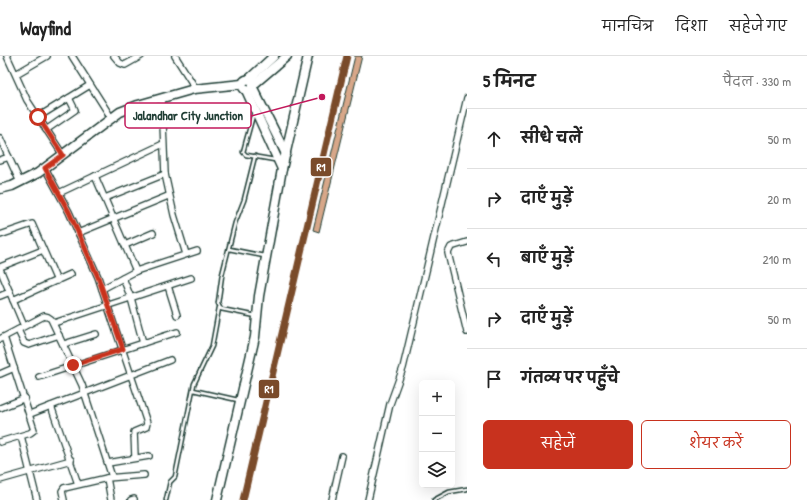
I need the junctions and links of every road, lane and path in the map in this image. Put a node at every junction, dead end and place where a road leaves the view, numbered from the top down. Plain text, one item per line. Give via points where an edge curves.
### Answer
1 (7, 56) edge
2 (47, 56) edge
3 (72, 56) edge
4 (114, 56) edge
5 (141, 56) edge
6 (175, 56) edge
7 (274, 56) edge
8 (287, 56) edge
9 (308, 56) edge
10 (37, 59) edge
11 (16, 74) junction
12 (90, 85) junction
13 (249, 85) junction
14 (196, 89) junction
15 (69, 98) junction
16 (162, 98) junction
17 (467, 98) edge
18 (255, 110) junction
19 (38, 117) junction
20 (112, 119) junction
21 (46, 130) junction
22 (0, 138) edge
23 (163, 144) junction
24 (286, 154) junction
25 (63, 155) junction
26 (256, 156) junction
27 (9, 157) junction
28 (0, 160) edge
29 (278, 160) junction
30 (45, 168) junction
31 (282, 169) junction
32 (165, 174) junction
33 (95, 176) junction
34 (20, 182) junction
35 (0, 189) edge
36 (59, 193) junction
37 (168, 196) junction
38 (104, 198) junction
39 (113, 218) junction
40 (78, 233) junction
41 (153, 233) dead end
42 (0, 235) edge
43 (467, 242) edge
44 (125, 245) junction
45 (229, 249) junction
46 (43, 250) junction
47 (198, 251) dead end
48 (186, 254) junction
49 (266, 256) junction
50 (0, 268) edge
51 (136, 271) junction
52 (71, 274) dead end
53 (123, 278) junction
54 (191, 278) dead end
55 (57, 280) junction
56 (168, 286) junction
57 (102, 289) junction
58 (10, 292) junction
59 (0, 296) edge
60 (131, 298) junction
61 (13, 300) junction
62 (108, 306) junction
63 (219, 308) junction
64 (177, 315) dead end
65 (257, 317) junction
66 (54, 323) junction
67 (24, 326) junction
68 (18, 330) junction
69 (177, 332) dead end
70 (467, 332) edge
71 (96, 334) dead end
72 (59, 335) junction
73 (2, 338) edge
74 (142, 343) junction
75 (64, 344) junction
76 (123, 349) junction
77 (170, 360) dead end
78 (73, 365) junction
79 (14, 368) junction
80 (0, 374) edge
81 (131, 375) junction
82 (39, 376) dead end
83 (193, 390) junction
84 (85, 394) junction
85 (25, 398) junction
86 (241, 400) junction
87 (51, 406) junction
88 (0, 408) edge
89 (30, 414) junction
90 (21, 436) junction
91 (0, 442) edge
92 (149, 456) dead end
93 (342, 456) dead end
94 (135, 457) junction
95 (71, 460) junction
96 (108, 463) junction
97 (30, 471) junction
98 (144, 475) dead end
99 (109, 478) junction
100 (0, 480) edge
101 (78, 484) junction
102 (467, 489) edge
103 (37, 500) edge
104 (64, 500) edge
105 (111, 500) edge
106 (166, 500) edge
107 (217, 500) edge
108 (332, 500) edge
109 (368, 500) edge
110 (434, 500) edge

1 - 11 street
2 - 10 street
3 - 12 street
4 - 5 street via 125,65
6 - 14 street
7 - 13 street
8 - 13 street
9 - 24 street
10 - 11 street
11 - 19 street via 27,100
12 - 15 street
12 - 20 street
13 - 14 street
13 - 18 street
13 - 24 street
14 - 16 street
15 - 19 street
15 - 21 street via 75,110
16 - 20 street via 120,112
16 - 23 street
17 - 109 street via 403,368 390,404
18 - 26 lane via 243,152
18 - 29 street
19 - 21 street
20 - 25 street
21 - 25 street
22 - 27 street
23 - 32 street
23 - 33 street
24 - 31 street
25 - 30 street
26 - 29 lane
26 - 45 lane
27 - 28 street
27 - 34 street
29 - 31 street
30 - 34 street
30 - 36 street
31 - 49 street
32 - 37 street
32 - 38 street
33 - 36 street
33 - 38 street
34 - 35 street
36 - 40 street
37 - 39 street
37 - 48 street
38 - 39 street
39 - 40 street
39 - 44 street
40 - 57 street
41 - 44 street
42 - 46 street via 31,223
43 - 70 street via 451,247 448,253
44 - 51 street
45 - 49 lane
45 - 63 lane via 219,289
46 - 50 street
46 - 55 street
47 - 48 street
48 - 51 street
49 - 65 street
50 - 58 street
51 - 53 street
52 - 55 street
53 - 57 street
53 - 60 street
54 - 56 street
55 - 61 street
56 - 60 street
56 - 64 street
57 - 62 street
58 - 59 street
58 - 61 street
60 - 62 street
60 - 74 street
61 - 67 street
62 - 66 street
62 - 76 street
63 - 65 lane
63 - 83 lane via 212,346 199,371
65 - 86 street
66 - 67 street via 46,316
66 - 72 street
67 - 68 street
68 - 72 street via 21,340 29,346
68 - 73 street
69 - 74 street
71 - 75 street
72 - 75 street
73 - 79 street
74 - 76 street
75 - 78 street
76 - 78 street
76 - 81 street
77 - 81 street
78 - 82 street
78 - 84 street
79 - 80 street
79 - 85 street
81 - 84 street
81 - 94 street via 147,425 134,432
83 - 86 lane
83 - 106 lane via 175,477 170,482
84 - 87 street
84 - 96 street
85 - 88 street
85 - 89 street
86 - 107 street
87 - 89 street
87 - 95 street
89 - 90 street via 34,430
90 - 91 street
90 - 97 street
92 - 94 street
93 - 108 street
94 - 96 street
95 - 97 street
95 - 101 street
96 - 99 street
97 - 100 street
97 - 103 street
98 - 99 street
99 - 101 street
99 - 105 street
101 - 104 street via 62,489
102 - 110 lane via 449,492

